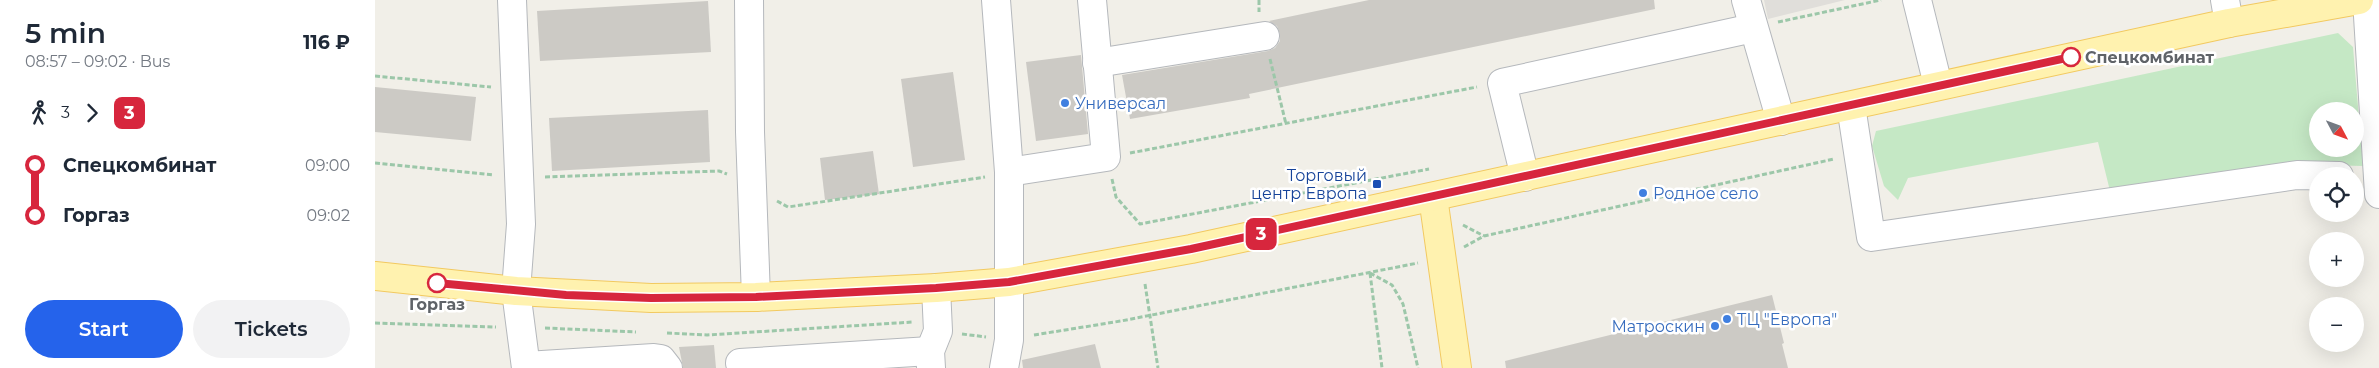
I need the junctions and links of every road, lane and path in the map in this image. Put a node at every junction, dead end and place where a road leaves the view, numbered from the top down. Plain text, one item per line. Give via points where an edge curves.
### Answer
1 (512, 0) edge
2 (749, 0) edge
3 (995, 0) edge
4 (1092, 0) edge
5 (1747, 0) edge
6 (1881, 0) edge
7 (1917, 0) edge
8 (2359, 0) edge
9 (2367, 0) edge
10 (2227, 12) edge
11 (1753, 28) junction
12 (1265, 36) dead end
13 (1097, 63) junction
14 (375, 76) edge
15 (1502, 83) junction
16 (1938, 86) junction
17 (514, 89) junction
18 (1851, 106) junction
19 (1781, 121) junction
20 (1107, 157) junction
21 (375, 163) edge
22 (1430, 169) dead end
23 (1009, 172) junction
24 (2309, 175) edge
25 (1525, 177) junction
26 (518, 178) junction
27 (2372, 183) edge
28 (752, 186) junction
29 (1433, 197) junction
30 (1140, 258) junction
31 (375, 276) edge
32 (1009, 282) junction
33 (936, 288) junction
34 (516, 291) junction
35 (756, 297) junction
36 (931, 360) edge
37 (740, 363) dead end
38 (526, 367) edge
39 (668, 368) edge
40 (1003, 368) edge
41 (1158, 368) edge
42 (1382, 368) edge
43 (1418, 368) edge
44 (1457, 368) edge

1 - 17 street
2 - 28 street
3 - 23 street
4 - 13 street
5 - 11 street
6 - 11 path
7 - 16 street
8 - 10 main road
9 - 27 street
10 - 16 main road
11 - 15 street
11 - 19 street
12 - 13 street
13 - 20 street
14 - 17 path
15 - 20 path
15 - 25 street
16 - 18 main road
17 - 26 street
18 - 19 main road
18 - 24 street via 1871,237
19 - 25 main road
20 - 22 path via 1116,196 1140,224
20 - 23 street
21 - 26 path
23 - 28 path via 788,207
23 - 32 street
25 - 29 main road
26 - 28 path via 719,170
26 - 34 street via 521,224
28 - 35 street
29 - 30 main road
29 - 44 main road
30 - 32 main road
30 - 41 path
31 - 34 main road
32 - 33 main road
32 - 40 street via 1009,340
33 - 35 main road
33 - 36 street via 938,331
34 - 35 main road via 651,298
34 - 38 street
36 - 37 street
38 - 39 street via 654,358 661,359
42 - 43 path via 1370,273 1392,285 1403,304

